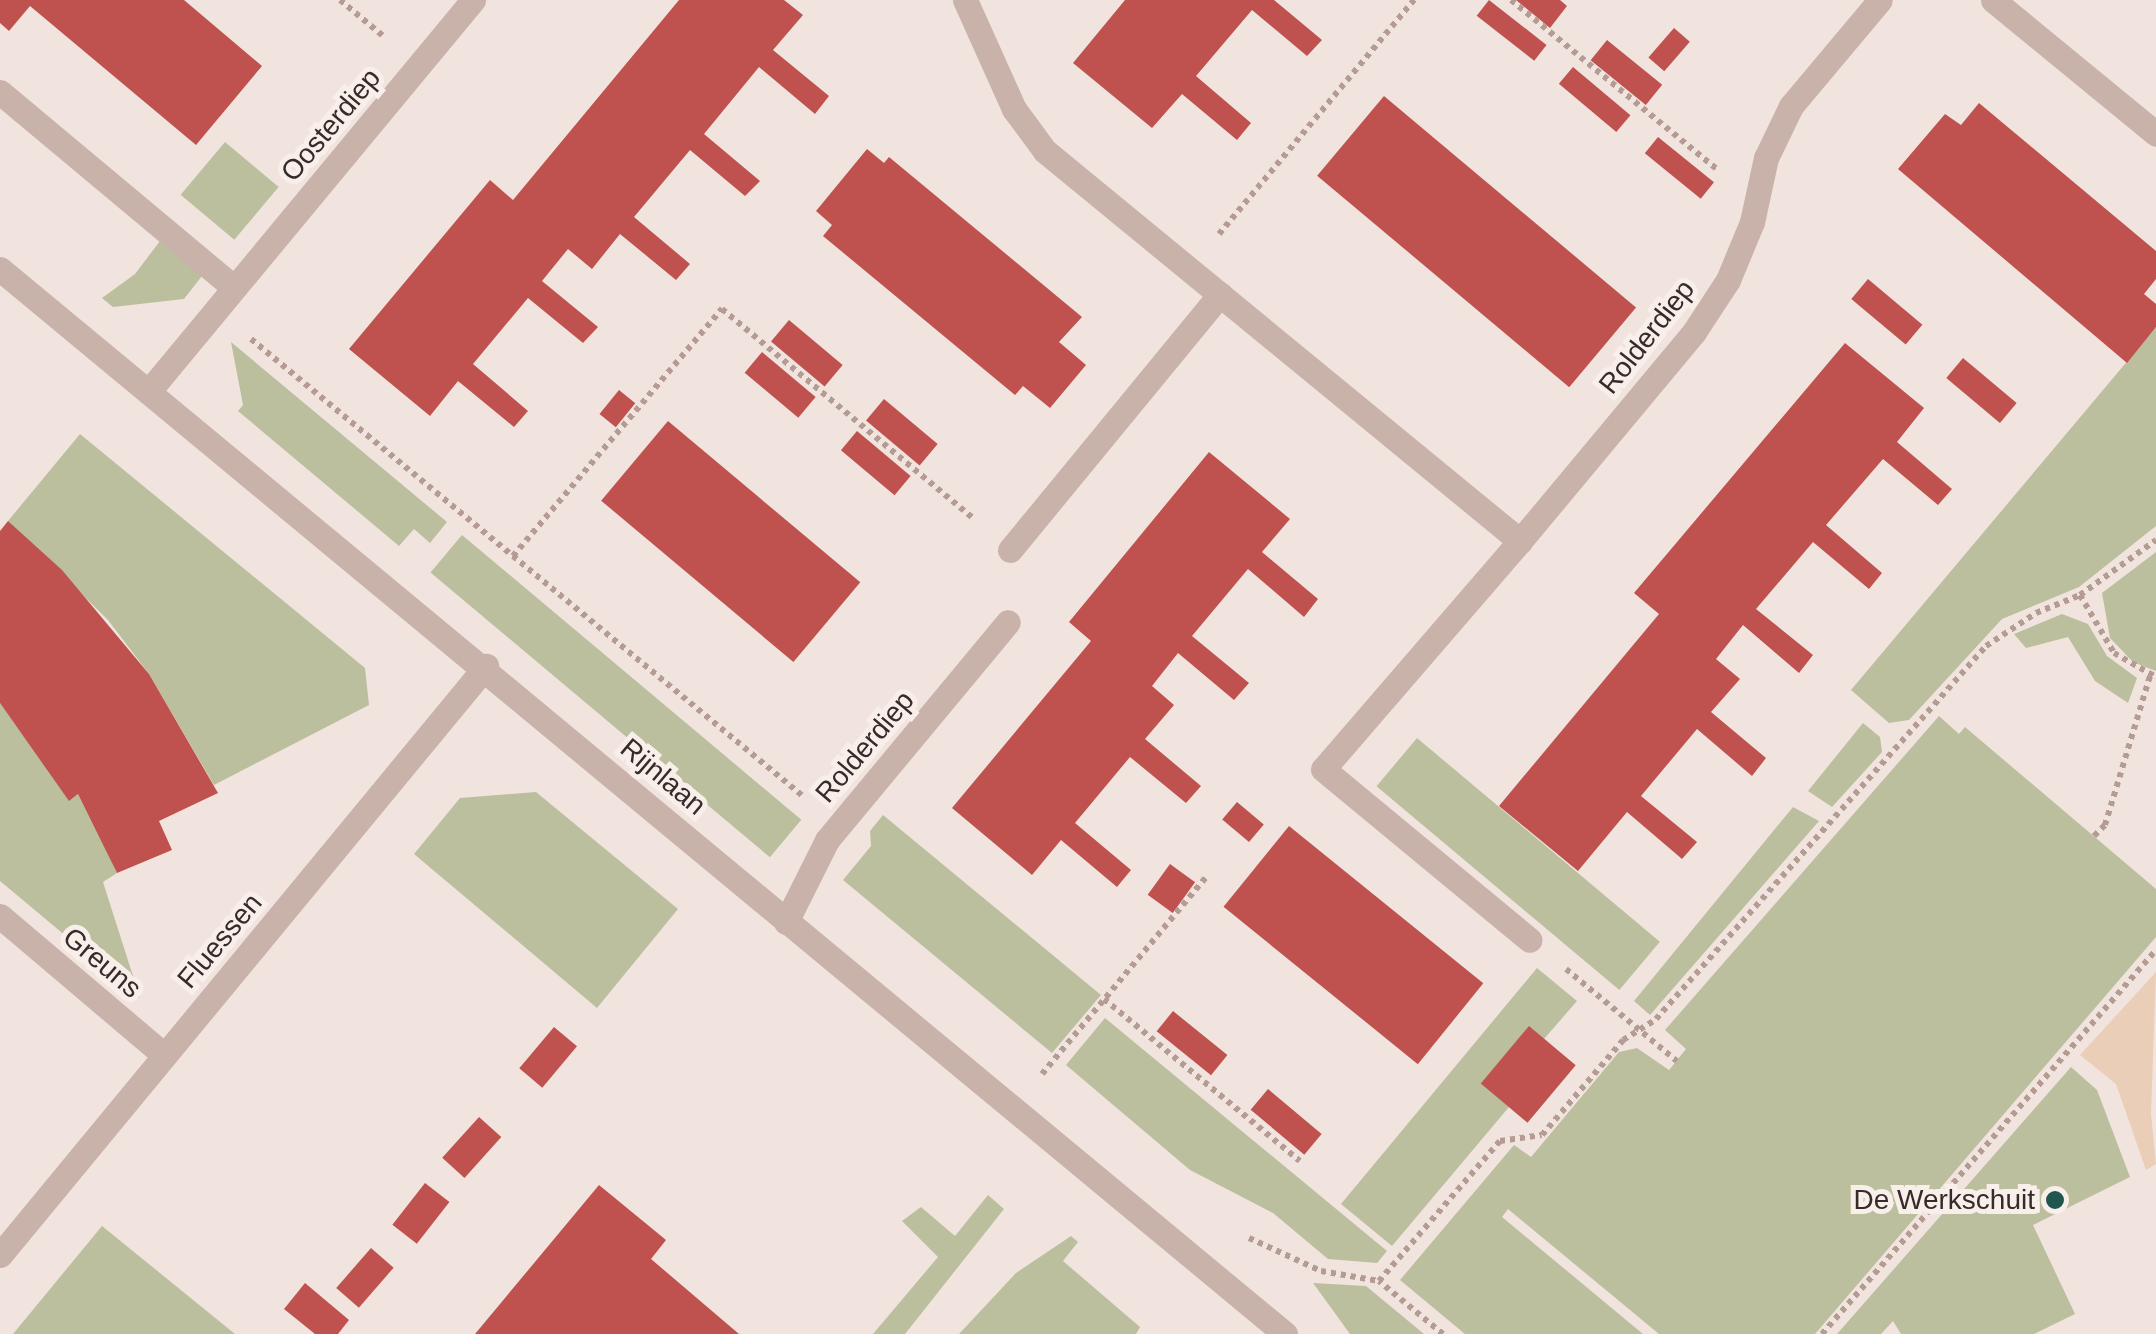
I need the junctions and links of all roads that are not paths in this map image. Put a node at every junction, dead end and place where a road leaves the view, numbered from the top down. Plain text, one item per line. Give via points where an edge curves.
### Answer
1 (473, 0) edge
2 (1880, 0) edge
3 (1993, 0) edge
4 (972, 3) edge
5 (0, 92) edge
6 (2156, 134) edge
7 (0, 270) edge
8 (234, 288) junction
9 (1220, 294) junction
10 (149, 391) junction
11 (1520, 541) junction
12 (1010, 550) road end
13 (1008, 622) dead end
14 (486, 666) junction
15 (0, 916) edge
16 (786, 922) junction
17 (1530, 940) road end
18 (164, 1055) junction
19 (0, 1254) edge
20 (1285, 1334) edge

1 - 8 street, Oosterdiep
2 - 11 street, Rolderdiep via 1791,106 1766,158 1728,280 1694,332
3 - 6 street
4 - 9 street via 1014,109 1046,151
5 - 8 street
7 - 10 street, Rijnlaan
8 - 10 street, Oosterdiep
9 - 11 street
9 - 12 street
10 - 14 street, Rijnlaan
11 - 17 street, Rolderdiep via 1323,768
13 - 16 street, Rolderdiep via 838,826
14 - 16 street, Rijnlaan
14 - 18 street, Fluessen
15 - 18 street, Greuns
16 - 20 street, Rijnlaan
18 - 19 street, Fluessen

